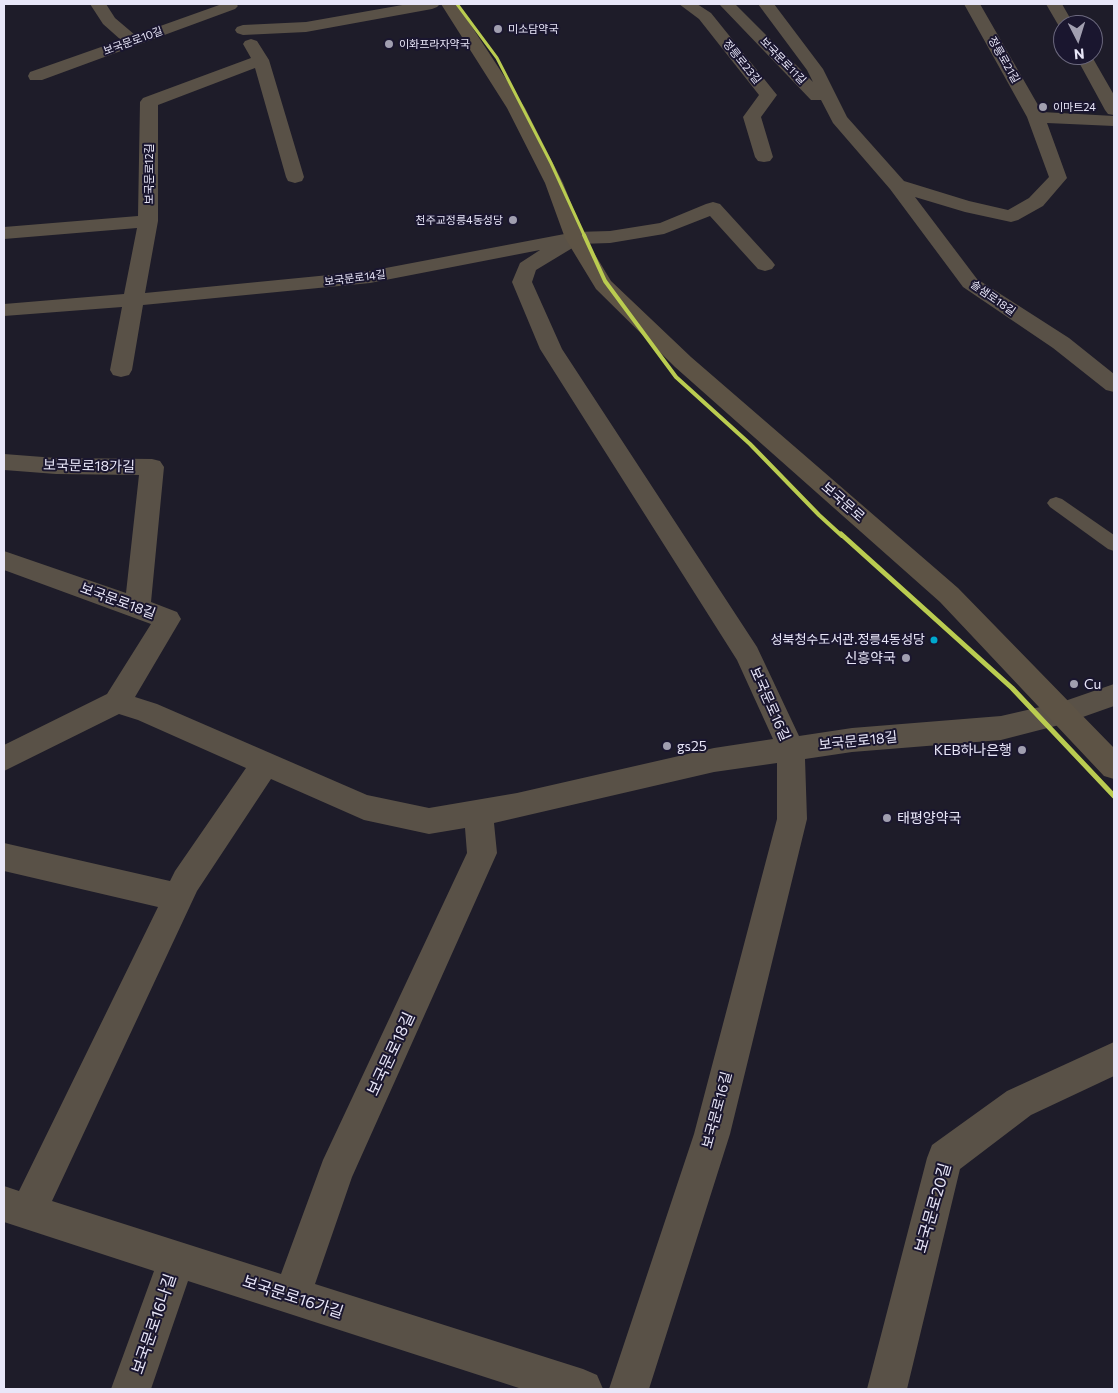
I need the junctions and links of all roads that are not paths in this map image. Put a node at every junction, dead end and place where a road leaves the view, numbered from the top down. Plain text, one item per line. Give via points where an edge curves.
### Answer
1 (98, 4) edge
2 (432, 4) edge
3 (449, 4) edge
4 (687, 4) edge
5 (727, 4) edge
6 (766, 4) edge
7 (972, 4) edge
8 (1054, 4) edge
9 (229, 5) edge
10 (1060, 15) edge
11 (243, 30) junction
12 (132, 41) junction
13 (261, 60) junction
14 (1089, 65) edge
15 (36, 76) dead end
16 (1114, 110) edge
17 (1036, 117) junction
18 (839, 119) junction
19 (1114, 121) edge
20 (764, 157) dead end
21 (295, 177) dead end
22 (897, 185) junction
23 (148, 222) junction
24 (4, 233) edge
25 (575, 238) junction
26 (765, 265) dead end
27 (133, 300) junction
28 (4, 310) edge
29 (121, 370) dead end
30 (1114, 385) edge
31 (4, 462) edge
32 (1056, 503) dead end
33 (1114, 544) edge
34 (4, 560) edge
35 (138, 608) junction
36 (1114, 695) edge
37 (117, 702) junction
38 (1063, 714) junction
39 (791, 749) junction
40 (4, 759) edge
41 (265, 764) junction
42 (1114, 766) edge
43 (478, 813) junction
44 (4, 856) edge
45 (178, 897) junction
46 (1114, 1059) edge
47 (16, 1208) edge
48 (177, 1259) junction
49 (292, 1296) junction
50 (132, 1389) edge
51 (583, 1389) edge
52 (629, 1389) edge
53 (886, 1389) edge

1 - 12 street via 109,21
2 - 11 street via 306,27
3 - 25 main road, 보국문로 via 516,108 554,183
4 - 20 street, 정릉로23길 via 705,16 768,95 752,117
5 - 18 street, 보국문로11길
6 - 18 street, 솔샘로18길 via 815,69
7 - 17 street, 정릉로21길
8 - 10 street
9 - 11 street
9 - 12 street, 보국문로10길
11 - 13 street
12 - 15 street, 보국문로10길
13 - 21 street
13 - 23 street, 보국문로12길 via 149,102
14 - 16 street
17 - 19 street
17 - 22 street via 1058,178 1036,202 1011,216
18 - 22 street, 솔샘로18길
22 - 30 street, 솔샘로18길 via 970,283 1061,343
23 - 24 street, 보국문로12길
23 - 27 street
25 - 26 street via 610,237 664,228 713,208
25 - 27 street, 보국문로14길 via 370,277
25 - 38 main road, 보국문로 via 602,285 644,327 949,595
25 - 39 street, 보국문로16길 via 526,267 522,282 551,349 748,655
27 - 28 street, 보국문로14길
27 - 29 street
31 - 35 street, 보국문로18가길 via 152,467
32 - 33 lane
34 - 35 street, 보국문로18길
35 - 37 street, 보국문로18길 via 168,619
36 - 38 street, 보국문로18길
37 - 40 street
37 - 41 street, 보국문로18길
38 - 39 street, 보국문로18길 via 1001,728 852,740
38 - 42 main road, 보국문로
39 - 43 street, 보국문로18길 via 714,760
39 - 52 street, 보국문로16길 via 792,819 712,1134
41 - 43 street, 보국문로18길 via 364,807 429,821
41 - 45 street
43 - 49 street, 보국문로18길 via 482,853 336,1173
44 - 45 street
45 - 47 street
46 - 53 street, 보국문로20길 via 1020,1103 945,1158
47 - 48 street, 보국문로16가길
48 - 49 street, 보국문로16가길
48 - 50 street, 보국문로16나길
49 - 51 street, 보국문로16가길

